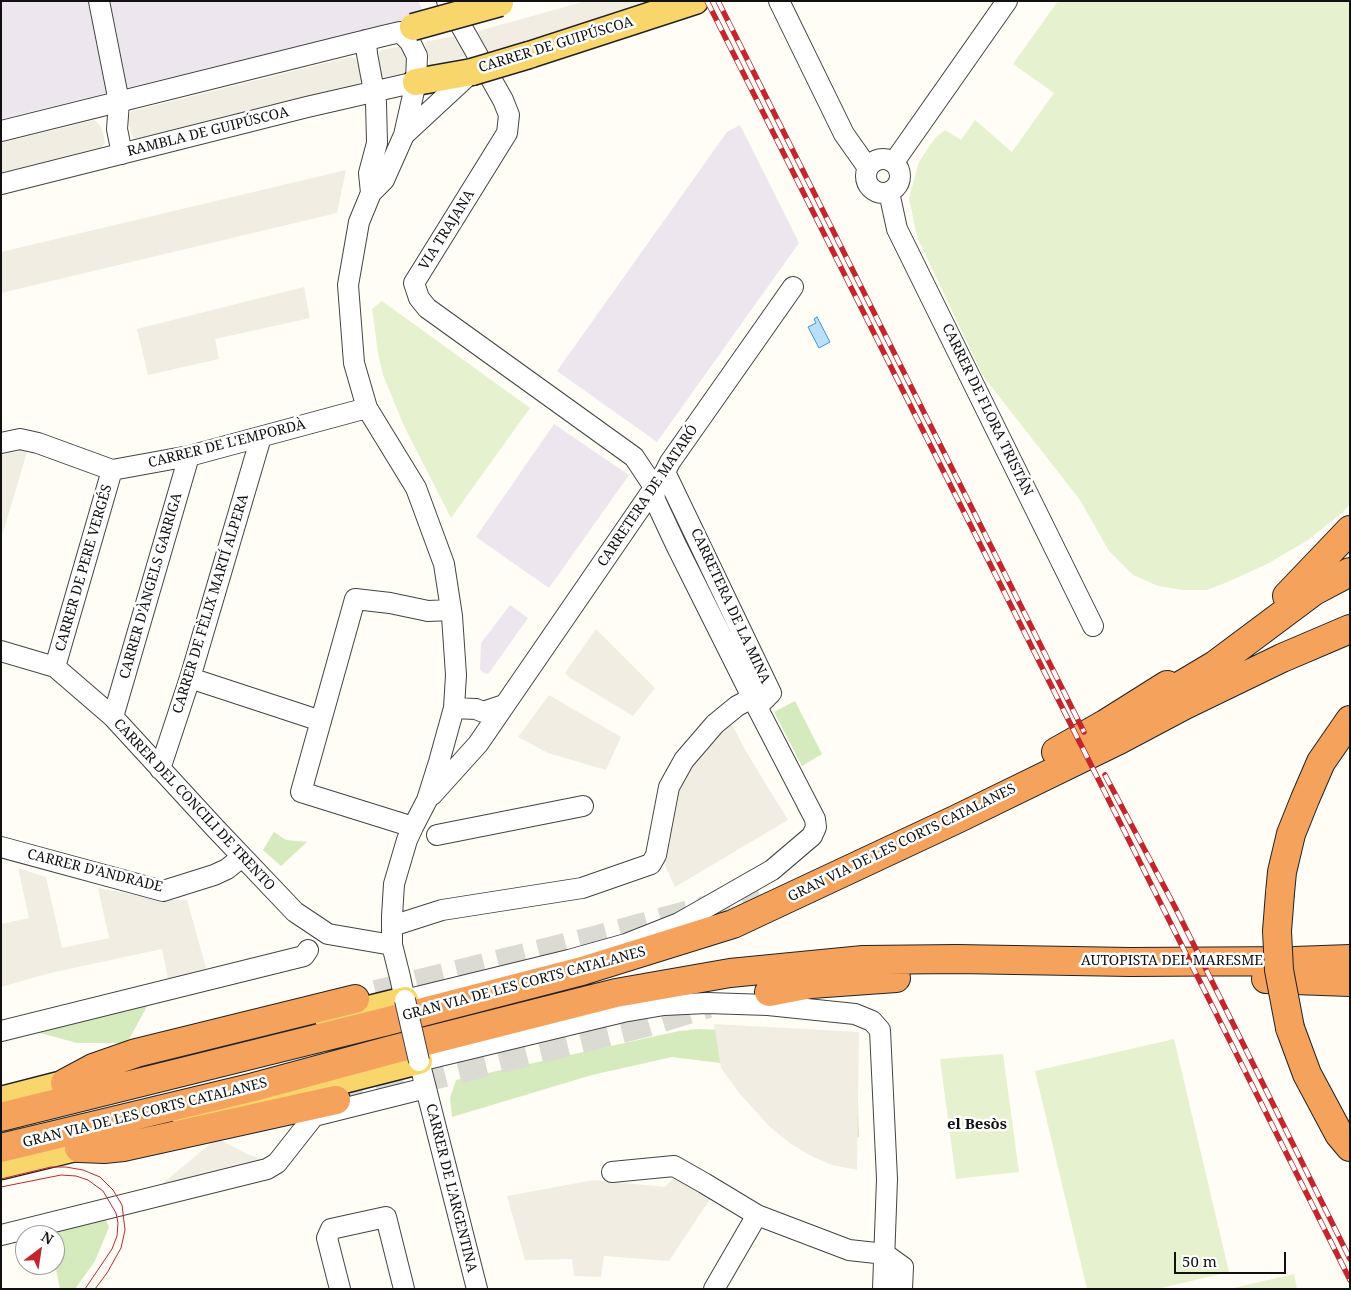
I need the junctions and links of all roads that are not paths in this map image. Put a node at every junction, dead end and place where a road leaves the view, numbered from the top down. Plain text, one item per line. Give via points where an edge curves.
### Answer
1 (99, 1) edge
2 (448, 1) edge
3 (779, 1) edge
4 (1007, 1) edge
5 (502, 2) edge
6 (686, 4) edge
7 (407, 30) junction
8 (366, 40) junction
9 (461, 78) junction
10 (416, 82) junction
11 (374, 91) junction
12 (119, 102) junction
13 (1, 131) edge
14 (404, 136) junction
15 (122, 154) junction
16 (894, 162) junction
17 (868, 168) junction
18 (1, 184) edge
19 (889, 192) junction
20 (371, 193) junction
21 (793, 286) dead end
22 (367, 408) junction
23 (261, 437) junction
24 (1, 443) edge
25 (190, 456) junction
26 (112, 470) junction
27 (660, 479) junction
28 (677, 496) junction
29 (662, 516) junction
30 (1350, 530) edge
31 (1350, 572) edge
32 (451, 610) junction
33 (1093, 626) dead end
34 (1350, 629) edge
35 (1, 651) edge
36 (55, 667) junction
37 (190, 678) junction
38 (754, 702) junction
39 (504, 706) junction
40 (483, 712) junction
41 (452, 716) junction
42 (113, 717) junction
43 (1350, 720) edge
44 (321, 721) junction
45 (481, 739) junction
46 (160, 769) junction
47 (1005, 784) junction
48 (978, 797) junction
49 (427, 800) junction
50 (583, 806) dead end
51 (957, 819) junction
52 (412, 826) junction
53 (437, 835) dead end
54 (1, 847) edge
55 (242, 857) junction
56 (759, 894) tunnel mouth
57 (392, 936) junction
58 (1350, 946) edge
59 (308, 950) dead end
60 (1350, 959) edge
61 (1294, 961) junction
62 (1004, 968) junction
63 (1350, 982) edge
64 (769, 992) dead end
65 (356, 999) tunnel mouth
66 (405, 1000) junction
67 (1, 1031) edge
68 (419, 1061) junction
69 (65, 1083) junction
70 (426, 1088) junction
71 (1, 1100) edge
72 (336, 1100) tunnel mouth
73 (1, 1117) edge
74 (1345, 1140) edge
75 (1, 1148) edge
76 (79, 1148) junction
77 (1350, 1164) edge
78 (1, 1166) edge
79 (612, 1172) dead end
80 (757, 1215) junction
81 (1, 1235) edge
82 (885, 1254) junction
83 (340, 1289) edge
84 (404, 1289) edge
85 (477, 1289) edge
86 (714, 1289) edge
87 (884, 1289) edge
88 (902, 1289) edge

1 - 12 street
2 - 27 street, VIA TRAJANA via 509,115 507,133 414,283 419,298 427,308 634,456
3 - 17 street via 844,134
4 - 16 street
5 - 7 main road, bridge
6 - 9 main road, CARRER DE GUIPÚSCOA, bridge
7 - 8 street
7 - 10 street via 416,52
8 - 11 street
8 - 12 street
9 - 10 main road, CARRER DE GUIPÚSCOA
9 - 14 street
10 - 11 street, RAMBLA DE GUIPÚSCOA
10 - 14 street
11 - 15 street, RAMBLA DE GUIPÚSCOA
11 - 20 street via 378,143 369,173
12 - 13 street
12 - 15 street via 117,129
14 - 20 street via 384,180
15 - 18 street, RAMBLA DE GUIPÚSCOA
16 - 17 street via 878,160
16 - 19 street via 900,180
17 - 19 street via 866,177 871,188 879,193
19 - 33 street, CARRER DE FLORA TRISTÁN via 898,229
20 - 22 street via 359,222 348,285 354,363
21 - 27 street, CARRETERA DE MATARÓ
22 - 23 street, CARRER DE L'EMPORDÀ
22 - 32 street via 416,488 444,564
23 - 25 street, CARRER DE L'EMPORDÀ
23 - 37 street, CARRER DE FÈLIX MARTÍ ALPERA
24 - 26 street via 20,439 38,443
25 - 26 street, CARRER DE L'EMPORDÀ
25 - 42 street, CARRER D'ÀNGELS GARRIGA
26 - 36 street, CARRER DE PERE VERGÉS
27 - 28 street, CARRETERA DE LA MINA
27 - 29 street via 655,500
27 - 39 street, CARRETERA DE MATARÓ
28 - 29 street
28 - 38 street, CARRETERA DE LA MINA via 771,693
29 - 38 street
30 - 47 highway via 1256,624 1156,692 1021,771
31 - 47 highway via 1314,591 1215,665 1050,762
32 - 41 street via 457,682
32 - 44 street via 428,611 355,599
34 - 51 highway, GRAN VIA DE LES CORTS CATALANES via 1282,658
35 - 36 street, CARRER DEL CONCILI DE TRENTO
36 - 42 street, CARRER DEL CONCILI DE TRENTO
37 - 44 street
37 - 46 street, CARRER DE FÈLIX MARTÍ ALPERA
38 - 57 street via 737,706 714,724 684,760 669,787 656,855 651,864 582,888 442,910
38 - 66 street via 815,818 812,836 789,857 679,923 626,944
39 - 40 street
39 - 45 street, CARRETERA DE MATARÓ
40 - 41 street via 476,709
40 - 45 street
41 - 45 street via 466,740
41 - 49 street
42 - 46 street, CARRER DEL CONCILI DE TRENTO
43 - 74 highway, bridge via 1321,762 1291,834 1282,872 1278,930 1279,970 1290,1028 1307,1074
44 - 52 street via 301,792
45 - 49 street, CARRETERA DE MATARÓ
46 - 55 street, CARRER DEL CONCILI DE TRENTO
47 - 48 highway
48 - 51 highway
48 - 56 highway via 855,855
49 - 52 street, CARRER DE L'ARGENTINA
50 - 53 street
51 - 73 highway, GRAN VIA DE LES CORTS CATALANES via 733,924 573,974
52 - 57 street, CARRER DE L'ARGENTINA via 394,884
54 - 55 street, CARRER D'ANDRADE via 164,890 214,875
55 - 57 street, CARRER DEL CONCILI DE TRENTO via 295,912 328,934
57 - 66 street, CARRER DE L'ARGENTINA
58 - 61 highway
59 - 67 street via 304,956
60 - 61 highway, AUTOPISTA DEL MARESME
61 - 62 highway, AUTOPISTA DEL MARESME via 1086,961
62 - 63 highway via 1113,975
62 - 64 highway via 811,984
62 - 75 highway, GRAN VIA DE LES CORTS CATALANES via 863,960 672,982 535,1013 254,1087
65 - 69 highway via 136,1053 93,1068
66 - 68 street, CARRER DE L'ARGENTINA, bridge
66 - 69 main road
68 - 70 street, CARRER DE L'ARGENTINA
68 - 76 main road
68 - 82 street via 664,1005 707,1002 768,1005 855,1014 872,1021 880,1030 887,1179
69 - 71 main road
70 - 81 street via 314,1116 277,1163 267,1169
70 - 85 street, CARRER DE L'ARGENTINA
72 - 76 highway via 123,1147
74 - 77 highway
76 - 78 main road
79 - 80 street via 674,1166
80 - 82 street via 849,1250
80 - 86 street
82 - 87 street
82 - 88 street via 902,1267
83 - 84 street via 327,1238 331,1229 386,1217

